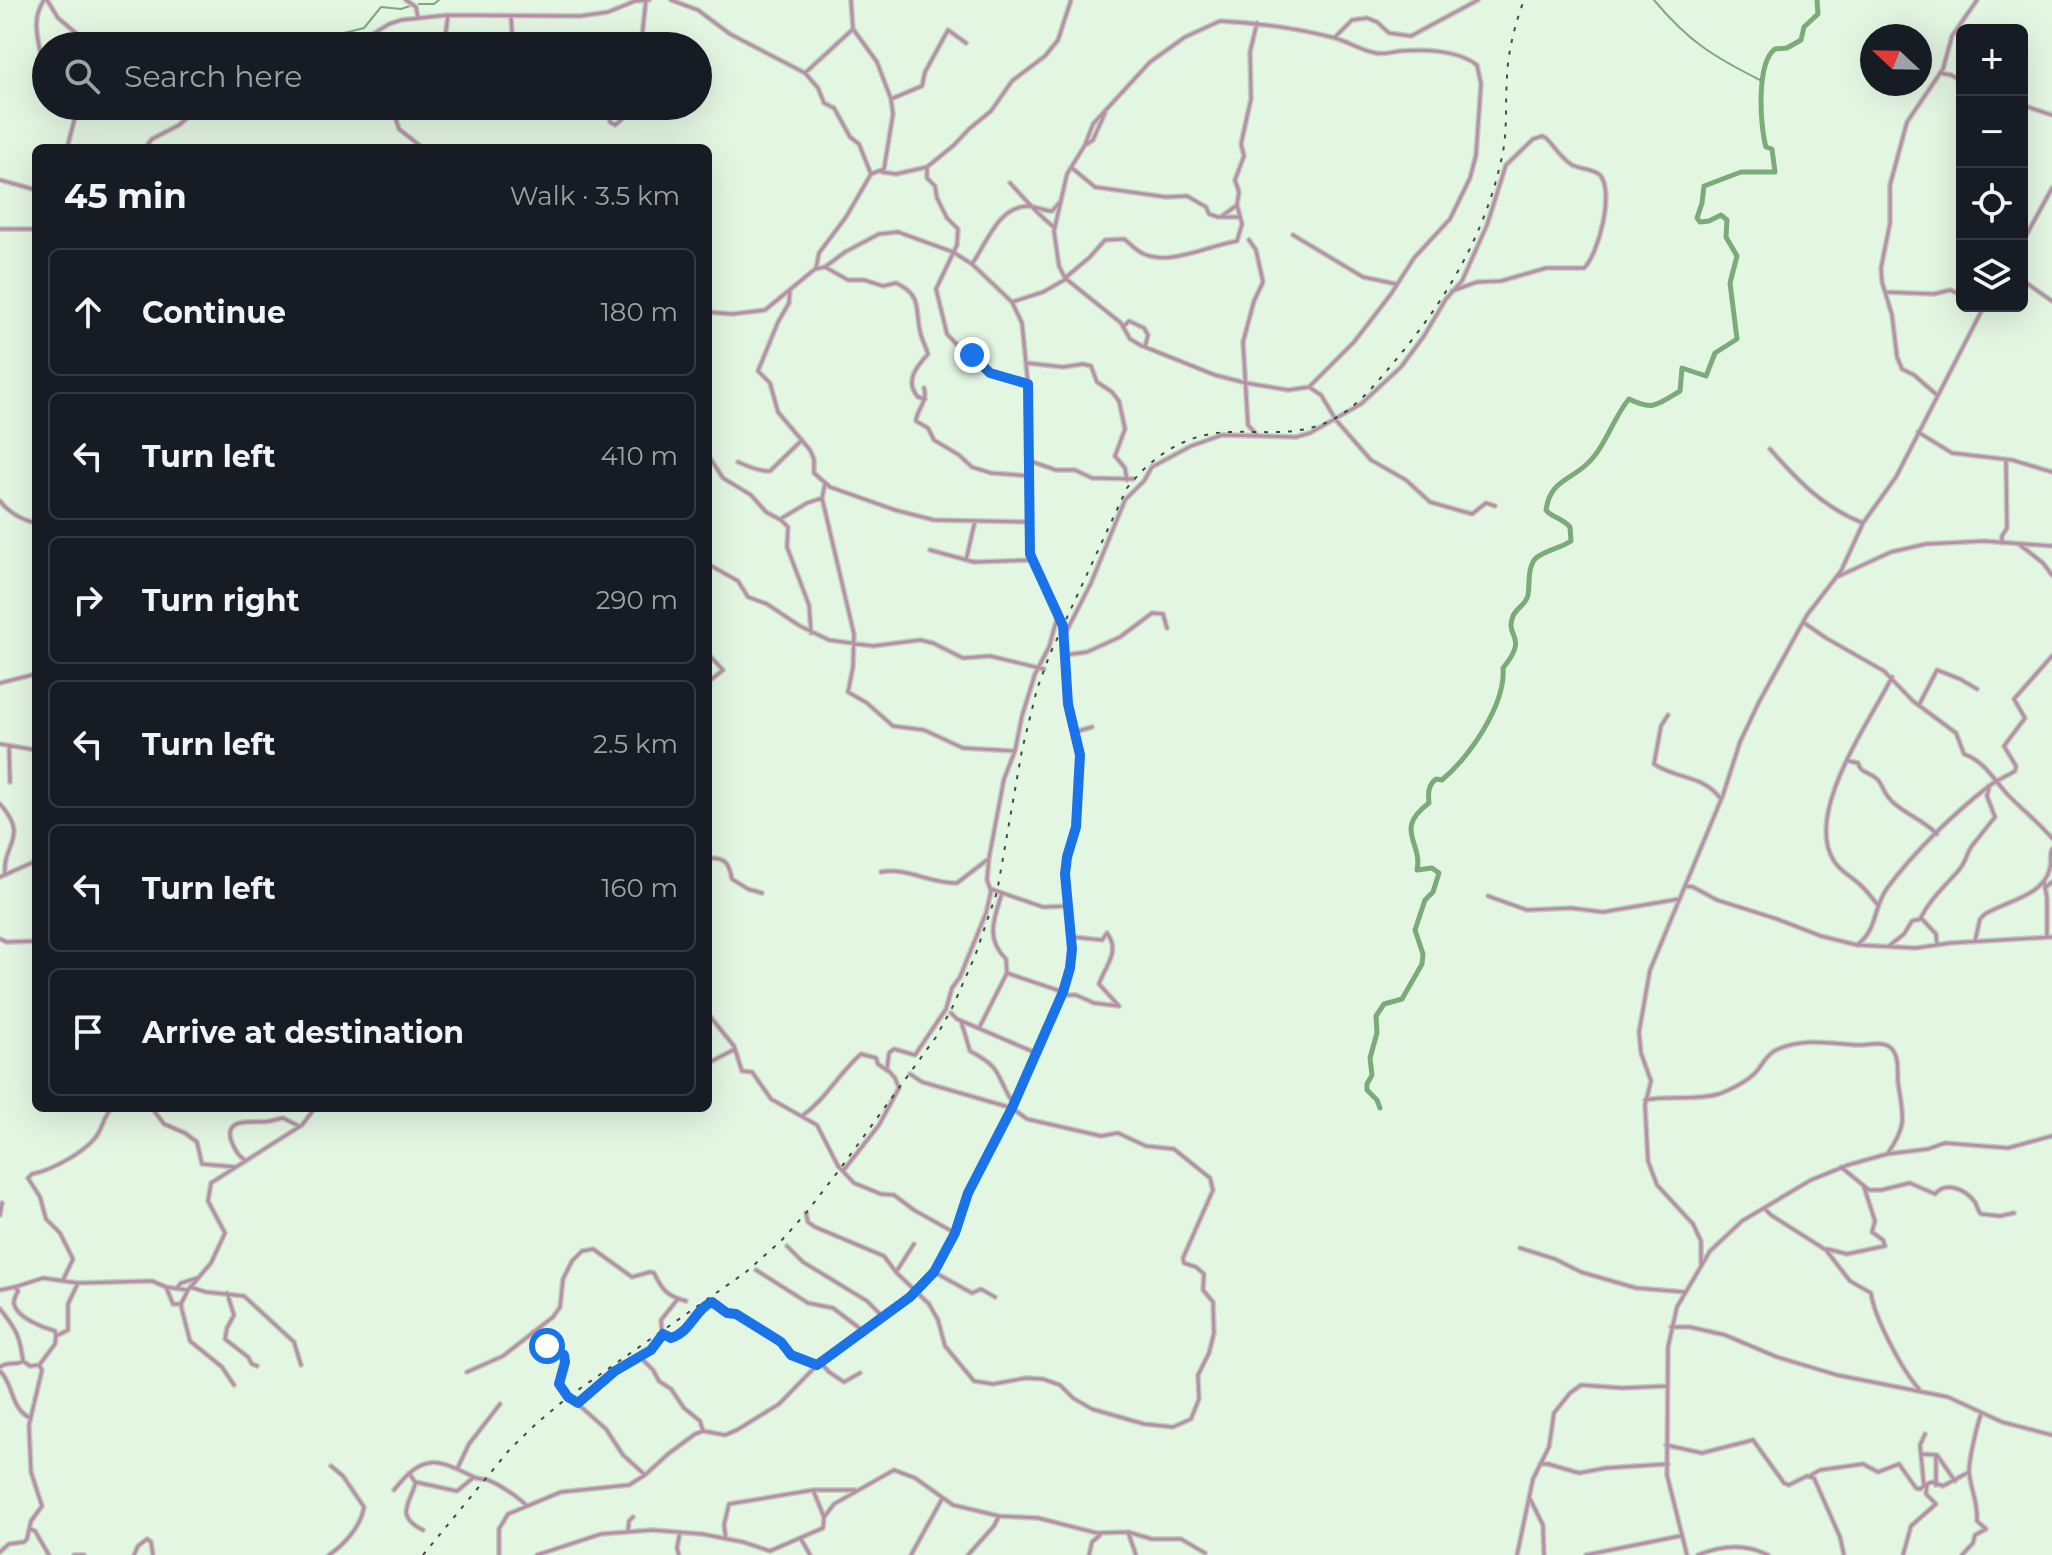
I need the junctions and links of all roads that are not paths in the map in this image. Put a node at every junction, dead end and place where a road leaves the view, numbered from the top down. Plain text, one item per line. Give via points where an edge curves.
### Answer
1 (46, 0) edge
2 (406, 0) edge
3 (648, 0) edge
4 (671, 0) edge
5 (851, 0) edge
6 (1071, 0) edge
7 (1478, 0) edge
8 (1977, 0) edge
9 (448, 15) junction
10 (511, 16) junction
11 (418, 18) junction
12 (1257, 23) junction
13 (853, 29) junction
14 (36, 32) edge
15 (75, 32) edge
16 (377, 32) edge
17 (446, 32) edge
18 (512, 32) edge
19 (644, 32) edge
20 (1334, 38) junction
21 (966, 43) dead end
22 (1944, 66) junction
23 (805, 73) junction
24 (1940, 73) junction
25 (1951, 75) junction
26 (1956, 78) edge
27 (891, 99) junction
28 (2028, 107) edge
29 (2052, 115) edge
30 (74, 120) edge
31 (185, 120) edge
32 (396, 120) edge
33 (68, 144) edge
34 (148, 144) edge
35 (418, 144) edge
36 (927, 167) junction
37 (1070, 167) junction
38 (882, 172) junction
39 (871, 174) junction
40 (0, 180) edge
41 (1010, 183) dead end
42 (2052, 188) edge
43 (32, 189) edge
44 (1061, 200) junction
45 (1237, 205) junction
46 (1031, 206) junction
47 (1222, 216) junction
48 (1239, 217) junction
49 (1055, 228) junction
50 (0, 229) edge
51 (32, 229) edge
52 (1293, 235) dead end
53 (1249, 240) dead end
54 (2024, 240) edge
55 (953, 252) junction
56 (972, 264) junction
57 (825, 267) junction
58 (816, 268) junction
59 (1065, 279) junction
60 (1397, 284) junction
61 (2028, 284) edge
62 (790, 287) junction
63 (1452, 291) junction
64 (1956, 292) edge
65 (1883, 293) junction
66 (2052, 301) edge
67 (1012, 302) junction
68 (712, 312) edge
69 (1981, 312) edge
70 (1123, 327) junction
71 (1145, 347) junction
72 (1027, 363) junction
73 (1246, 383) junction
74 (1028, 384) junction
75 (1309, 387) junction
76 (924, 388) dead end
77 (1937, 395) junction
78 (925, 399) junction
79 (1336, 420) junction
80 (1918, 432) junction
81 (1256, 434) junction
82 (802, 440) junction
83 (1770, 449) dead end
84 (2006, 459) junction
85 (712, 461) edge
86 (1030, 461) junction
87 (738, 462) dead end
88 (2052, 472) edge
89 (1030, 476) junction
90 (1133, 479) dead end
91 (1127, 480) junction
92 (825, 484) junction
93 (822, 498) junction
94 (0, 501) edge
95 (1495, 506) dead end
96 (781, 520) junction
97 (975, 521) junction
98 (32, 522) edge
99 (1029, 522) junction
100 (1863, 523) junction
101 (2002, 543) junction
102 (2019, 543) junction
103 (2052, 546) edge
104 (930, 550) dead end
105 (966, 560) junction
106 (1032, 560) junction
107 (712, 566) edge
108 (2052, 575) edge
109 (1836, 578) junction
110 (1058, 615) junction
111 (1803, 622) junction
112 (1167, 628) dead end
113 (811, 633) junction
114 (1064, 636) junction
115 (854, 644) junction
116 (1065, 655) junction
117 (2052, 656) edge
118 (712, 658) edge
119 (1041, 668) junction
120 (32, 675) edge
121 (1892, 677) junction
122 (712, 679) edge
123 (0, 683) edge
124 (1977, 689) dead end
125 (1919, 705) junction
126 (1668, 715) dead end
127 (1092, 727) dead end
128 (1075, 732) junction
129 (0, 744) edge
130 (9, 746) junction
131 (32, 749) edge
132 (1015, 751) junction
133 (1847, 760) junction
134 (1997, 781) junction
135 (10, 782) dead end
136 (1985, 792) junction
137 (1721, 799) junction
138 (0, 804) edge
139 (1937, 834) junction
140 (2052, 838) edge
141 (2052, 849) edge
142 (712, 858) edge
143 (989, 858) junction
144 (32, 863) edge
145 (881, 872) dead end
146 (2, 876) edge
147 (1688, 879) junction
148 (2043, 880) junction
149 (2052, 882) edge
150 (1685, 886) junction
151 (1693, 887) junction
152 (2045, 888) junction
153 (991, 889) junction
154 (762, 893) dead end
155 (1002, 893) junction
156 (1488, 896) dead end
157 (1679, 899) junction
158 (1878, 905) junction
159 (1070, 906) junction
160 (1921, 919) junction
161 (1072, 937) junction
162 (2049, 937) edge
163 (0, 939) edge
164 (32, 941) edge
165 (1975, 942) junction
166 (1857, 945) junction
167 (1937, 945) junction
168 (1885, 948) junction
169 (1007, 973) junction
170 (1062, 994) junction
171 (951, 1013) dead end
172 (712, 1019) edge
173 (961, 1021) junction
174 (979, 1028) junction
175 (735, 1049) junction
176 (1036, 1053) junction
177 (712, 1061) edge
178 (888, 1071) junction
179 (910, 1074) dead end
180 (1645, 1100) junction
181 (1013, 1106) junction
182 (109, 1112) edge
183 (155, 1112) edge
184 (312, 1112) edge
185 (801, 1116) junction
186 (299, 1126) junction
187 (2052, 1136) edge
188 (1887, 1154) junction
189 (246, 1161) junction
190 (239, 1167) junction
191 (1841, 1167) junction
192 (843, 1171) junction
193 (1864, 1186) junction
194 (2, 1203) edge
195 (1764, 1208) junction
196 (806, 1213) dead end
197 (2014, 1213) dead end
198 (0, 1215) edge
199 (955, 1233) junction
200 (914, 1244) dead end
201 (787, 1246) dead end
202 (1520, 1248) dead end
203 (1823, 1248) junction
204 (1701, 1264) junction
205 (756, 1270) dead end
206 (896, 1272) junction
207 (934, 1272) junction
208 (197, 1278) junction
209 (63, 1280) junction
210 (78, 1283) junction
211 (15, 1287) junction
212 (166, 1287) junction
213 (177, 1288) junction
214 (189, 1288) junction
215 (0, 1290) edge
216 (917, 1291) junction
217 (1685, 1292) junction
218 (227, 1293) junction
219 (995, 1297) dead end
220 (678, 1299) junction
221 (686, 1301) dead end
222 (181, 1304) junction
223 (0, 1309) edge
224 (882, 1316) junction
225 (1671, 1327) junction
226 (862, 1330) junction
227 (533, 1332) junction
228 (663, 1334) junction
229 (56, 1336) junction
230 (640, 1357) junction
231 (23, 1361) junction
232 (819, 1364) junction
233 (39, 1365) junction
234 (301, 1365) dead end
235 (257, 1366) dead end
236 (0, 1369) edge
237 (467, 1372) dead end
238 (860, 1373) dead end
239 (234, 1385) dead end
240 (1668, 1386) junction
241 (1921, 1391) junction
242 (578, 1403) junction
243 (500, 1404) dead end
244 (1981, 1414) junction
245 (30, 1418) junction
246 (703, 1431) junction
247 (1925, 1434) dead end
248 (2052, 1435) edge
249 (1666, 1445) junction
250 (1921, 1454) junction
251 (1935, 1454) junction
252 (1540, 1464) junction
253 (1668, 1464) junction
254 (331, 1466) dead end
255 (458, 1467) junction
256 (1969, 1471) junction
257 (409, 1473) junction
258 (645, 1475) junction
259 (1810, 1476) junction
260 (474, 1477) junction
261 (1955, 1481) junction
262 (416, 1482) junction
263 (1926, 1485) junction
264 (1936, 1485) junction
265 (394, 1490) dead end
266 (813, 1490) junction
267 (855, 1490) junction
268 (942, 1499) junction
269 (1530, 1499) junction
270 (526, 1505) junction
271 (999, 1516) junction
272 (633, 1517) dead end
273 (824, 1517) junction
274 (30, 1529) junction
275 (423, 1530) dead end
276 (628, 1532) junction
277 (680, 1532) junction
278 (1128, 1532) junction
279 (1102, 1534) junction
280 (1682, 1535) junction
281 (726, 1539) junction
282 (801, 1539) junction
283 (770, 1551) junction
284 (0, 1552) edge
285 (1205, 1553) edge
286 (49, 1555) edge
287 (74, 1555) edge
288 (84, 1555) edge
289 (134, 1555) edge
290 (153, 1555) edge
291 (329, 1555) edge
292 (499, 1555) edge
293 (537, 1555) edge
294 (679, 1555) edge
295 (776, 1555) edge
296 (810, 1555) edge
297 (911, 1555) edge
298 (968, 1555) edge
299 (1089, 1555) edge
300 (1136, 1555) edge
301 (1517, 1555) edge
302 (1544, 1555) edge
303 (1586, 1555) edge
304 (1687, 1555) edge
305 (1698, 1555) edge
306 (1768, 1555) edge
307 (1844, 1555) edge
308 (1903, 1555) edge
309 (1962, 1555) edge

1 - 14 street via 39,8
1 - 15 street
2 - 11 street via 416,7
3 - 10 street via 595,14
3 - 19 street
4 - 23 street via 698,10 730,34
5 - 13 street
6 - 36 street via 1060,36 1045,56
7 - 20 street via 1411,36 1389,33 1367,18 1352,20
8 - 22 street via 1950,40
9 - 10 street
9 - 11 street
9 - 17 street
10 - 18 street
11 - 16 street
12 - 20 street
12 - 37 street via 1220,21 1150,62 1090,129
12 - 45 street via 1250,49 1244,156 1235,180
13 - 23 street
13 - 27 street via 877,62
20 - 60 street via 1375,53 1432,51 1477,65 1481,89 1470,178 1448,221
21 - 27 street via 948,30 922,86
22 - 24 street
22 - 25 street
23 - 39 street via 859,144
24 - 25 street
24 - 65 street via 1908,119 1894,165 1881,268
25 - 26 street
27 - 38 street
28 - 29 street
30 - 33 street
31 - 34 street
32 - 35 street
36 - 38 street
36 - 55 street via 927,178 947,218 958,228
37 - 44 street
37 - 47 street via 1092,186 1187,196 1209,214
38 - 39 street
39 - 58 street via 821,250
40 - 43 street
41 - 46 street
42 - 54 street
44 - 46 street via 1052,211
44 - 49 street
45 - 47 street
45 - 48 street
46 - 49 street
46 - 56 street via 1010,211
47 - 48 street
48 - 59 street via 1237,241 1191,255 1148,256 1124,239 1105,240
49 - 59 street via 1056,256
50 - 51 street
52 - 60 street via 1363,277
53 - 73 street via 1263,282 1243,342
55 - 56 street
55 - 57 street via 885,232
55 - 74 street via 936,289 948,336 990,373
56 - 67 street
57 - 58 street
57 - 78 street via 848,280 896,283 911,293 928,354 914,370 912,388
58 - 62 street
59 - 67 street
59 - 70 street
60 - 75 street via 1354,342
61 - 66 street
62 - 68 street via 765,310
62 - 82 street via 789,303 758,371 770,383 778,412
63 - 63 street via 1462,281 1487,225 1506,165 1529,142 1542,136 1569,163 1600,175 1606,204 1593,257 1584,268 1546,268
63 - 79 street via 1401,367
64 - 65 street
65 - 77 street via 1892,315 1898,363
67 - 72 street via 1022,323
69 - 77 street
70 - 71 street via 1130,339
70 - 71 street via 1130,321 1144,328
71 - 73 street
72 - 74 street
72 - 91 street via 1091,366 1097,382 1119,401 1125,429 1115,456
73 - 75 street via 1288,390
73 - 81 street via 1248,425
74 - 86 street
75 - 79 street via 1321,395
76 - 78 street
77 - 80 street
78 - 89 street via 916,421 937,443 977,469
79 - 81 street via 1296,437
79 - 95 street via 1371,460 1406,480 1430,502 1472,514 1486,503
80 - 84 street via 1952,453
80 - 100 street via 1896,477
81 - 114 street via 1222,435 1152,467 1125,500
82 - 87 street via 770,471
82 - 92 street via 812,454 814,473
83 - 100 street via 1812,494
84 - 88 street
84 - 101 street via 2007,528
85 - 96 street via 723,478
86 - 89 street
86 - 91 street via 1092,478
89 - 99 street
90 - 91 street
92 - 93 street
92 - 97 street via 943,522
93 - 96 street via 791,510
93 - 115 street
94 - 98 street
96 - 113 street via 788,527 787,547 809,605
97 - 99 street
97 - 105 street
99 - 106 street
100 - 109 street
101 - 102 street
101 - 109 street via 1926,544 1864,563
102 - 103 street
102 - 108 street
104 - 105 street
105 - 106 street
106 - 110 street
107 - 113 street via 736,579 748,597
109 - 111 street
110 - 114 street
110 - 119 street
111 - 121 street
111 - 137 street via 1745,732
112 - 116 street via 1163,614 1152,613 1120,637
113 - 115 street
114 - 116 street
115 - 119 street via 920,640 963,658 990,656
115 - 132 street via 847,691 889,724 924,730 963,748
116 - 128 street
117 - 134 street via 2014,699 2025,718 2004,746 2016,769
118 - 122 street via 723,670
119 - 132 street
120 - 123 street
121 - 125 street
121 - 133 street
124 - 125 street via 1935,671
125 - 134 street via 1956,733 1964,754 1979,760
126 - 137 street via 1654,764 1705,783
127 - 128 street
128 - 159 street via 1080,755 1076,827 1065,874
129 - 130 street
130 - 131 street
130 - 135 street
132 - 143 street via 1004,779
133 - 139 street via 1858,763 1897,807
133 - 158 street via 1833,794 1827,847 1837,866
134 - 136 street
134 - 140 street
136 - 139 street
136 - 160 street via 1995,817
137 - 147 street
138 - 146 street via 15,829
139 - 158 street via 1901,870
141 - 148 street
142 - 154 street via 724,860 732,879
143 - 145 street via 957,883 895,869
143 - 153 street
144 - 146 street
147 - 150 street
147 - 151 street
148 - 152 street
148 - 165 street via 2030,893 1985,914
149 - 152 street
150 - 151 street
150 - 157 street
151 - 166 street via 1720,901
152 - 162 street
153 - 155 street
153 - 178 street via 950,1002 915,1055 899,1049 889,1053
155 - 159 street via 1043,907
155 - 169 street via 993,935
156 - 157 street via 1527,910 1603,912
157 - 180 street via 1650,970 1640,1022 1640,1047 1651,1081
158 - 166 street via 1876,920
159 - 161 street
160 - 167 street via 1936,934
160 - 168 street via 1912,921
161 - 170 street
161 - 170 street via 1102,940 1107,933 1113,941 1099,984 1119,1006
162 - 165 street
163 - 164 street
165 - 167 street
166 - 168 street
167 - 168 street
169 - 170 street
169 - 174 street
170 - 176 street
171 - 173 street
172 - 175 street
173 - 174 street
173 - 181 street via 970,1051 998,1070
174 - 176 street
175 - 177 street
175 - 185 street via 742,1071 752,1072 771,1099
176 - 181 street
178 - 185 street via 876,1058 861,1054
178 - 192 street via 899,1088 895,1100
179 - 181 street via 922,1082
180 - 188 street via 1721,1093 1754,1073 1766,1057 1793,1045 1884,1044 1897,1059 1904,1121
180 - 204 street via 1650,1168 1660,1190 1693,1224 1701,1241
181 - 199 street via 968,1193
181 - 216 street via 1027,1119 1101,1136 1118,1133 1146,1146 1174,1149 1212,1182 1183,1260 1203,1272 1203,1290 1213,1304 1213,1343 1198,1375 1194,1415 1173,1427 1144,1424 1092,1409 1043,1379 974,1381 945,1346 934,1313
182 - 209 street via 99,1133 73,1158 28,1178 46,1219 73,1259
183 - 190 street via 164,1124 197,1142 202,1164
184 - 186 street
185 - 192 street via 817,1125
186 - 189 street
186 - 189 street via 283,1118 237,1123 230,1134 238,1156
187 - 188 street via 2014,1147 1950,1143
188 - 191 street
189 - 190 street
190 - 208 street via 210,1184 208,1201 225,1232 211,1263
191 - 193 street
191 - 195 street
192 - 199 street via 859,1186 894,1195
193 - 197 street via 1876,1191 1910,1183 1935,1194 1947,1186 1973,1200 1981,1214
193 - 203 street via 1875,1221 1872,1232 1885,1246 1847,1254
194 - 198 street
195 - 203 street
195 - 204 street via 1736,1225
196 - 206 street via 815,1227 882,1254
199 - 207 street
200 - 206 street
201 - 224 street
202 - 217 street via 1636,1288
203 - 241 street via 1850,1281 1871,1293 1892,1348
204 - 217 street
205 - 226 street via 808,1303 833,1308
206 - 216 street
207 - 216 street
207 - 219 street via 970,1292 981,1289
208 - 213 street
208 - 214 street
209 - 210 street
209 - 211 street via 39,1278
210 - 212 street via 152,1281
210 - 229 street via 68,1304 68,1330
211 - 215 street
211 - 229 street via 15,1307
212 - 213 street
212 - 222 street via 173,1304
213 - 214 street
214 - 218 street
214 - 222 street
216 - 224 street
217 - 225 street
218 - 234 street via 247,1298 294,1342
218 - 235 street via 234,1315 225,1339
220 - 221 street
220 - 227 street via 658,1285 654,1273 632,1277 588,1249 564,1276 556,1312
220 - 228 street via 662,1317
222 - 239 street via 190,1341 222,1367
223 - 231 street via 22,1343
224 - 226 street
225 - 240 street
225 - 241 street via 1716,1333 1819,1370
226 - 232 street
227 - 237 street via 503,1356
227 - 242 street via 542,1344 564,1355 559,1384
228 - 230 street
228 - 232 street via 680,1335 712,1302 781,1342 791,1355
229 - 233 street
230 - 242 street
230 - 246 street via 700,1421
231 - 233 street
231 - 236 street
232 - 238 street via 844,1382
232 - 246 street via 779,1404 747,1424 725,1435
233 - 245 street
236 - 245 street via 14,1401
240 - 249 street
240 - 252 street via 1577,1387 1554,1413 1551,1441
241 - 244 street via 1948,1397
242 - 258 street
243 - 255 street
244 - 248 street
244 - 256 street
245 - 274 street via 31,1472 42,1505
246 - 258 street
247 - 250 street
249 - 253 street
249 - 259 street via 1702,1453 1752,1439 1784,1483
250 - 251 street
250 - 263 street
251 - 261 street
251 - 264 street
252 - 253 street via 1579,1473
252 - 269 street
253 - 280 street
254 - 291 street via 364,1507 350,1535
255 - 257 street via 425,1463
255 - 260 street
256 - 261 street
256 - 309 street via 1977,1521 1986,1529 1975,1535
257 - 262 street
257 - 265 street
258 - 270 street via 629,1485 561,1492
259 - 263 street via 1837,1467 1865,1464 1878,1472 1899,1464 1916,1488
259 - 307 street via 1819,1486
260 - 262 street via 457,1491
260 - 270 street
261 - 264 street
262 - 275 street via 406,1517
263 - 264 street
263 - 308 street via 1926,1494 1936,1504 1911,1526
266 - 267 street
266 - 273 street
266 - 281 street via 729,1504
267 - 268 street via 894,1470 915,1478
267 - 273 street
268 - 271 street
268 - 297 street
269 - 301 street
269 - 302 street via 1543,1525
270 - 292 street via 504,1518
271 - 279 street via 1038,1518
271 - 298 street
272 - 276 street
273 - 282 street via 823,1528
274 - 284 street via 24,1542
274 - 286 street
276 - 277 street
276 - 293 street via 585,1538
277 - 281 street
277 - 294 street
278 - 279 street
278 - 285 street via 1181,1539
278 - 300 street
279 - 299 street via 1092,1542
280 - 303 street
280 - 304 street
281 - 283 street
282 - 283 street
282 - 296 street
283 - 295 street
287 - 288 street
289 - 290 street via 147,1539
305 - 306 street via 1729,1545

